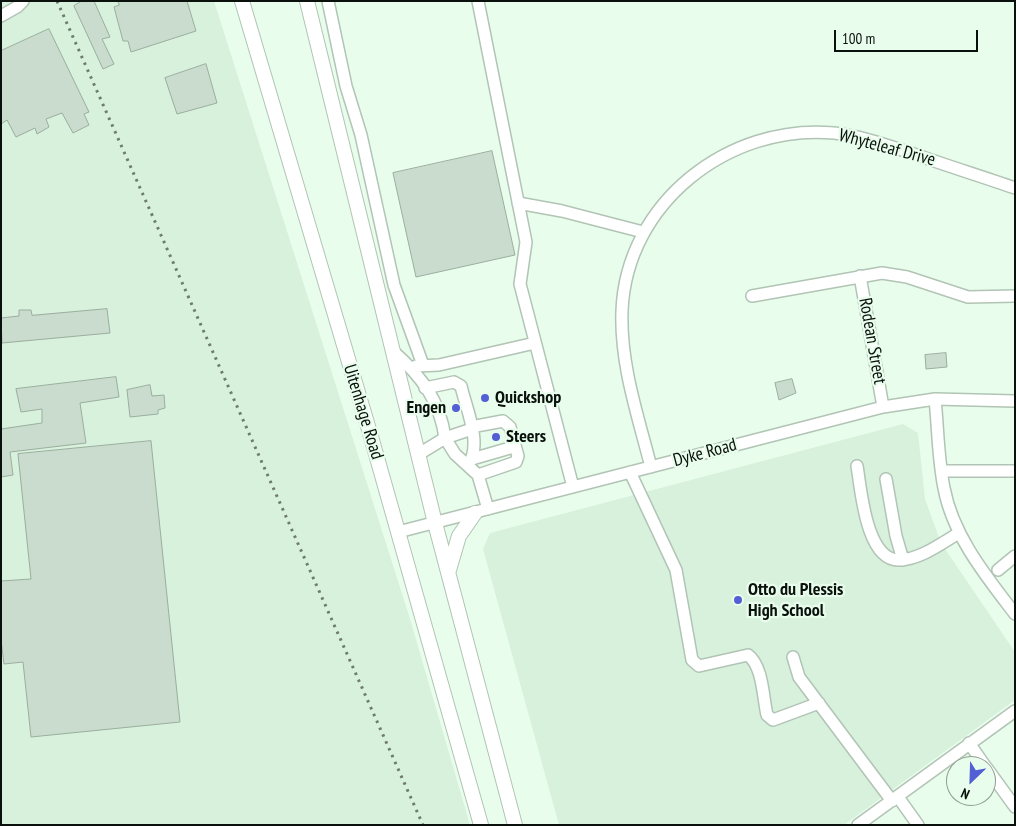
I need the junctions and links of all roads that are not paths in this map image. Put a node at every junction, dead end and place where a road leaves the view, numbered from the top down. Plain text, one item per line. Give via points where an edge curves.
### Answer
1 (23, 1) edge
2 (242, 1) edge
3 (307, 1) edge
4 (328, 1) edge
5 (478, 1) edge
6 (1, 16) edge
7 (1015, 188) edge
8 (518, 203) junction
9 (643, 232) junction
10 (860, 276) junction
11 (752, 296) dead end
12 (1015, 296) edge
13 (535, 343) junction
14 (394, 352) junction
15 (423, 365) junction
16 (410, 366) junction
17 (425, 388) junction
18 (935, 399) junction
19 (1015, 401) edge
20 (883, 407) junction
21 (471, 428) junction
22 (445, 438) junction
23 (514, 441) junction
24 (419, 454) junction
25 (470, 462) junction
26 (651, 466) junction
27 (857, 466) dead end
28 (942, 471) junction
29 (630, 472) junction
30 (1015, 472) edge
31 (478, 475) junction
32 (886, 479) dead end
33 (573, 487) junction
34 (482, 511) junction
35 (435, 523) junction
36 (398, 532) junction
37 (959, 533) junction
38 (1015, 556) edge
39 (903, 560) junction
40 (998, 570) dead end
41 (448, 573) junction
42 (1015, 614) edge
43 (793, 657) dead end
44 (819, 703) junction
45 (1015, 711) edge
46 (969, 744) junction
47 (978, 756) edge
48 (996, 781) edge
49 (895, 799) junction
50 (1015, 807) edge
51 (481, 825) edge
52 (515, 825) edge
53 (858, 825) edge
54 (918, 825) edge

1 - 6 street
2 - 36 main road, Uitenhage Road
3 - 14 main road
4 - 15 street via 394,285
5 - 8 street
7 - 9 street, Whyteleaf Drive via 856,136 788,134 742,146 707,165 678,188
8 - 9 street
8 - 13 street via 526,242 520,284
9 - 26 street, Whyteleaf Drive via 628,272 622,329 624,360
10 - 11 street, Rodean Street
10 - 12 street, Rodean Street via 895,274 971,297
10 - 20 street, Rodean Street
13 - 15 street via 439,365
13 - 33 street
14 - 16 street
14 - 24 main road
15 - 16 street
16 - 17 street
17 - 21 street via 458,384
17 - 22 street via 436,402
18 - 19 street, Dyke Road
18 - 20 street, Dyke Road
18 - 28 street
20 - 26 street, Dyke Road
21 - 22 street
21 - 23 street via 503,421 510,427
21 - 25 street via 474,445
22 - 24 street
22 - 25 street via 455,454
23 - 25 street via 510,448
23 - 31 street via 518,456 516,462
24 - 35 main road
25 - 31 street
26 - 29 street, Dyke Road
27 - 39 street via 870,534 884,552 895,560
28 - 30 street
28 - 37 street via 947,500
29 - 33 street, Dyke Road
29 - 44 street via 676,570 692,660 699,666 748,655 757,668 768,716 773,720
31 - 34 street
32 - 39 street
33 - 34 street, Dyke Road
34 - 35 street, Dyke Road
34 - 41 main road via 458,536
35 - 36 street, Dyke Road
35 - 41 main road
36 - 51 main road, Uitenhage Road
37 - 39 street via 920,555
37 - 42 street
38 - 40 street
41 - 52 main road
43 - 44 street via 799,677
44 - 49 street
45 - 46 street
46 - 47 street
46 - 49 street
48 - 50 street
49 - 53 street
49 - 54 street

